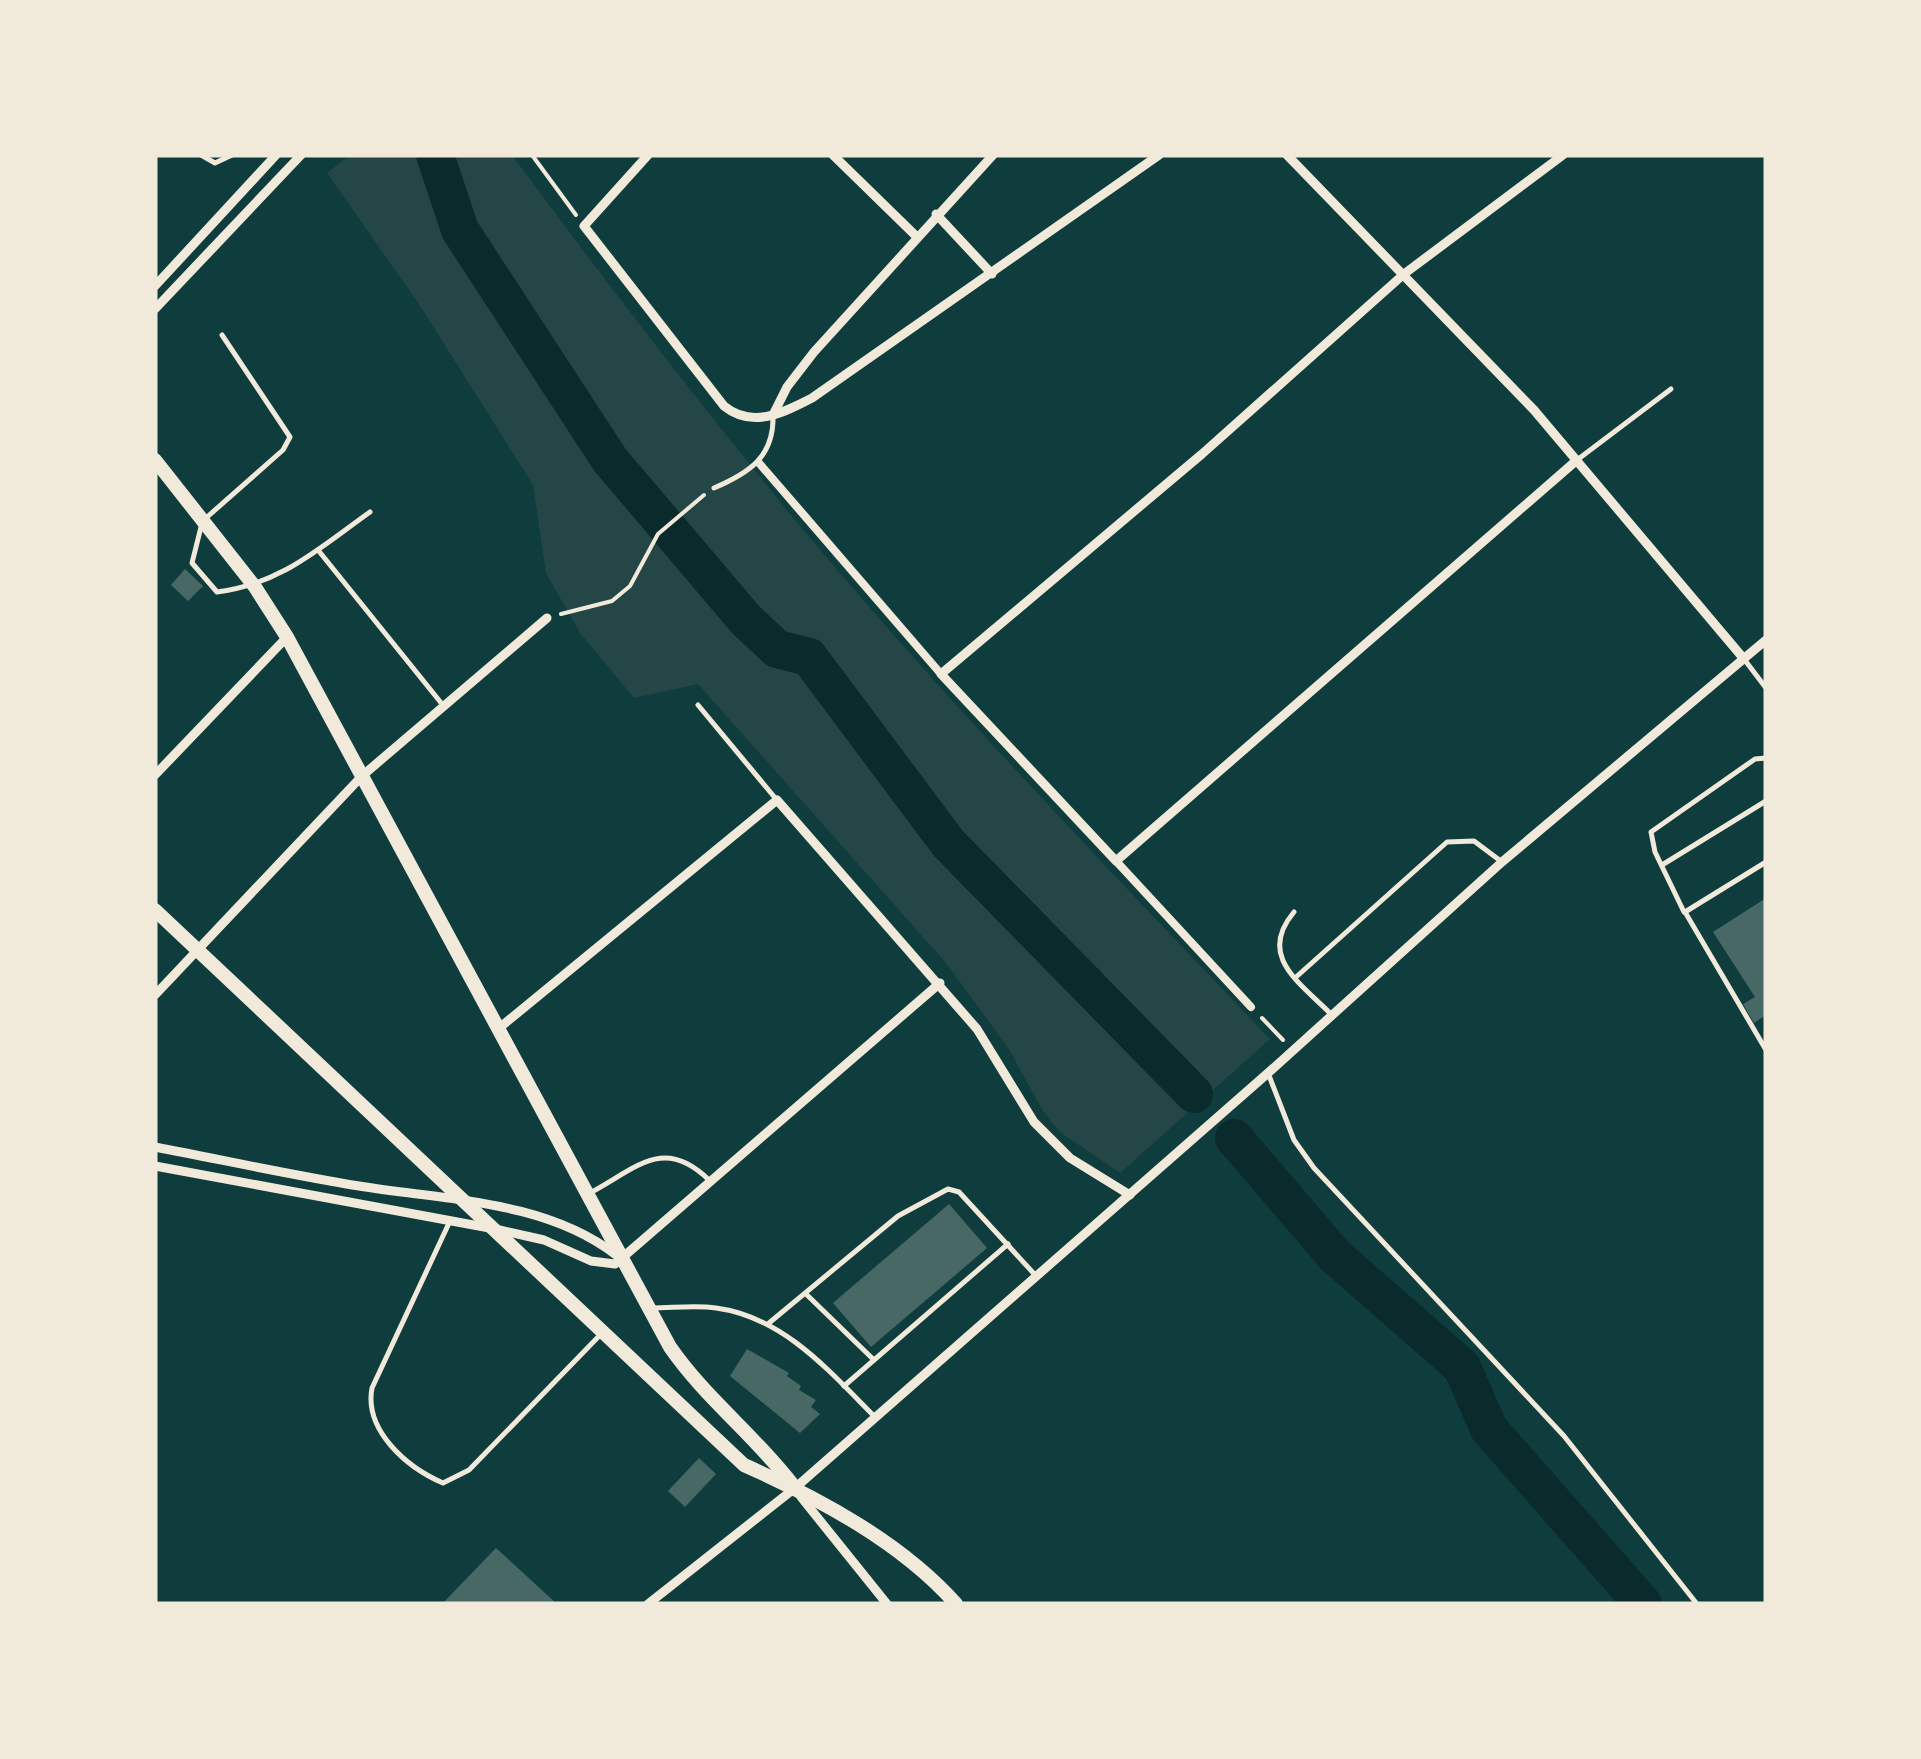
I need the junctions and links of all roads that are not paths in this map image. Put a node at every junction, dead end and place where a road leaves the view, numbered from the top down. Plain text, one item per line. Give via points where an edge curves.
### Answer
1 (201, 155) edge
2 (232, 155) edge
3 (276, 155) edge
4 (301, 155) edge
5 (648, 155) edge
6 (833, 155) edge
7 (992, 155) edge
8 (1159, 155) edge
9 (1287, 155) edge
10 (1564, 155) edge
11 (936, 214) junction
12 (917, 237) junction
13 (992, 274) junction
14 (1404, 274) junction
15 (155, 286) edge
16 (155, 309) edge
17 (222, 334) dead end
18 (1670, 389) dead end
19 (773, 415) junction
20 (155, 460) edge
21 (1577, 460) junction
22 (759, 463) junction
23 (714, 488) road end
24 (370, 512) dead end
25 (202, 522) junction
26 (318, 550) junction
27 (254, 588) junction
28 (547, 618) road end
29 (287, 638) junction
30 (1766, 640) edge
31 (1744, 659) junction
32 (941, 674) junction
33 (1766, 688) edge
34 (442, 704) junction
35 (698, 705) dead end
36 (1766, 758) edge
37 (155, 776) edge
38 (362, 776) junction
39 (777, 800) junction
40 (1766, 801) edge
41 (1116, 861) junction
42 (1502, 862) junction
43 (1766, 862) edge
44 (1661, 866) junction
45 (155, 910) edge
46 (1294, 912) dead end
47 (1685, 912) junction
48 (196, 948) junction
49 (1295, 978) junction
50 (940, 983) junction
51 (155, 995) edge
52 (1251, 1006) road end
53 (1331, 1014) junction
54 (498, 1029) junction
55 (1766, 1050) edge
56 (1268, 1073) junction
57 (155, 1147) edge
58 (155, 1166) edge
59 (712, 1182) junction
60 (588, 1194) junction
61 (1130, 1195) junction
62 (465, 1200) junction
63 (450, 1221) junction
64 (495, 1229) junction
65 (1008, 1244) junction
66 (624, 1261) junction
67 (1037, 1276) junction
68 (806, 1294) junction
69 (649, 1308) junction
70 (769, 1323) junction
71 (604, 1331) junction
72 (874, 1360) junction
73 (844, 1386) junction
74 (876, 1418) junction
75 (795, 1488) junction
76 (648, 1604) edge
77 (887, 1604) edge
78 (956, 1604) edge
79 (1697, 1604) edge

1 - 2 lane via 215,163
3 - 15 street
4 - 16 street
5 - 19 street via 584,226 724,406 737,416
6 - 12 street
7 - 11 street
8 - 13 street
9 - 14 street
10 - 14 street
11 - 12 street
11 - 13 street
12 - 19 street via 814,352
13 - 19 street via 812,398
14 - 21 street
14 - 32 street
17 - 25 lane via 290,437
18 - 21 lane
19 - 22 lane via 773,434
20 - 25 main road
21 - 31 street
21 - 41 street
22 - 23 lane
22 - 32 street
24 - 26 lane
25 - 27 main road
25 - 27 lane via 192,563 216,592
26 - 27 lane
26 - 34 lane
27 - 29 main road
28 - 34 street
29 - 37 street
29 - 38 main road
30 - 31 street
31 - 33 lane
31 - 42 street
32 - 41 street
34 - 38 street
35 - 39 lane
36 - 44 lane via 1754,758 1656,824 1651,842
38 - 48 street
38 - 54 main road
39 - 50 street
39 - 54 street
40 - 44 lane
41 - 52 street
42 - 49 lane via 1474,840 1447,842
42 - 53 street
43 - 47 lane
44 - 47 lane
45 - 48 main road
46 - 49 lane via 1276,942
47 - 55 lane
48 - 51 street
48 - 62 main road
49 - 53 lane
50 - 59 street
50 - 61 street via 978,1029 1034,1122 1070,1158
53 - 56 street
54 - 60 main road
56 - 61 street
56 - 79 lane via 1294,1140 1314,1168 1564,1436
57 - 62 street
58 - 63 street
59 - 60 lane via 686,1160 658,1158
59 - 66 street
60 - 66 main road
61 - 67 street
62 - 64 main road
62 - 66 street via 545,1220
63 - 64 street
63 - 71 lane via 369,1406 381,1435 426,1476 443,1483 470,1470
64 - 66 street via 604,1265
64 - 71 main road
65 - 67 lane
65 - 68 lane via 959,1192 948,1189 898,1216
65 - 72 lane
66 - 69 main road
67 - 74 street
68 - 70 lane
68 - 72 lane
69 - 70 lane via 716,1308
69 - 75 main road via 682,1366 764,1447
70 - 73 lane
71 - 75 main road via 744,1465
72 - 73 lane
73 - 74 lane
74 - 75 street
75 - 76 street
75 - 77 street
75 - 78 main road via 907,1558

